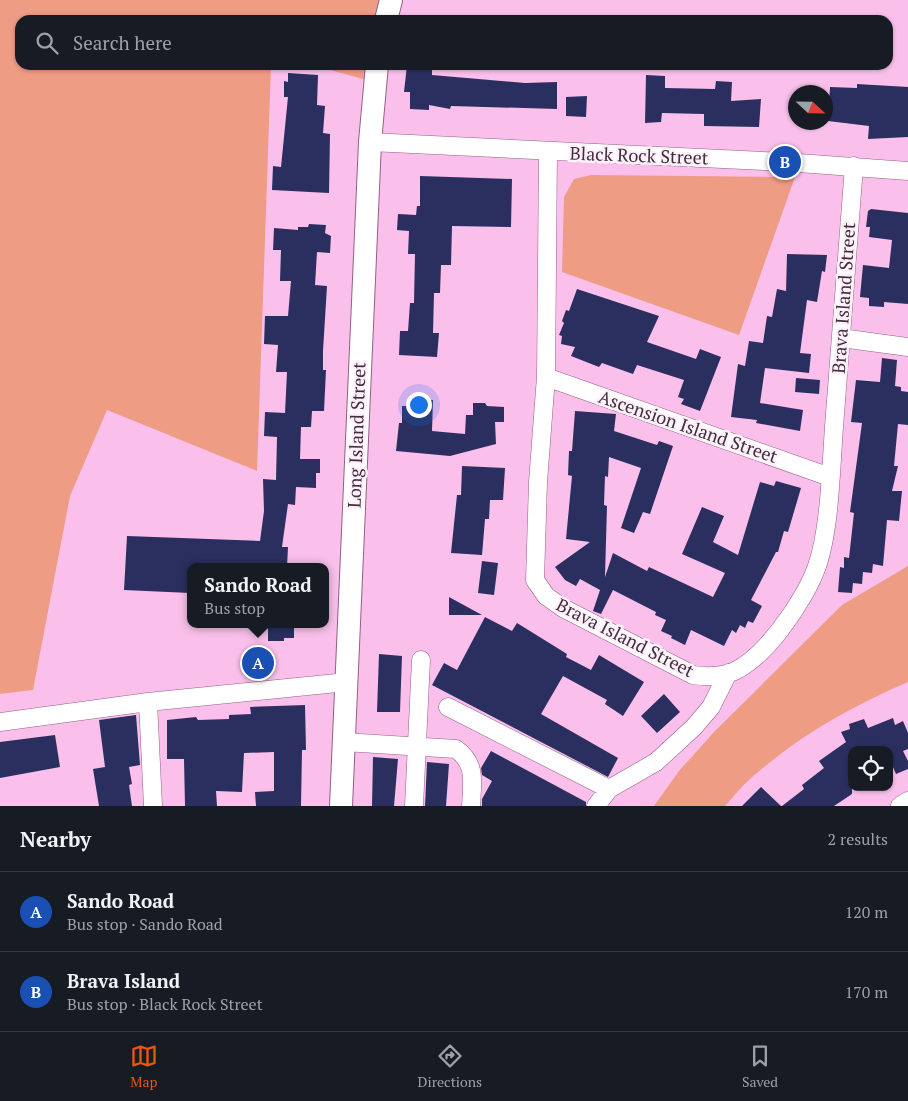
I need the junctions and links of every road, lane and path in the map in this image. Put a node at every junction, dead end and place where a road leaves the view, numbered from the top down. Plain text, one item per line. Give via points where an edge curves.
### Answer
1 (391, 0) edge
2 (387, 15) edge
3 (377, 70) edge
4 (370, 142) junction
5 (548, 152) junction
6 (854, 166) junction
7 (908, 171) edge
8 (841, 338) junction
9 (908, 348) edge
10 (546, 377) junction
11 (830, 476) junction
12 (421, 660) dead end
13 (728, 674) junction
14 (347, 682) junction
15 (148, 702) junction
16 (448, 707) dead end
17 (0, 722) edge
18 (344, 742) junction
19 (416, 746) junction
20 (609, 789) junction
21 (908, 801) edge
22 (153, 806) edge
23 (341, 806) edge
24 (414, 806) edge
25 (471, 806) edge
26 (596, 806) edge
27 (900, 806) edge

1 - 2 street
3 - 4 street, Long Island Street
4 - 5 street, Black Rock Street
4 - 14 street, Long Island Street
5 - 6 street, Black Rock Street
5 - 10 street, Brava Island Street
6 - 7 street, Black Rock Street
6 - 8 street, Brava Island Street
8 - 9 street
8 - 11 street, Brava Island Street
10 - 11 street, Ascension Island Street
10 - 13 street, Brava Island Street via 535,580 546,596 563,608 693,676 708,678
11 - 13 street, Brava Island Street via 818,564 808,589 792,615 766,644 746,663
12 - 19 street
13 - 20 street via 711,707 694,727 656,762
14 - 15 street
14 - 18 street, Long Island Street
15 - 17 street
15 - 22 street
16 - 20 street
18 - 19 street
18 - 23 street, Long Island Street
19 - 24 street
19 - 25 street via 456,749 466,756 471,766
20 - 26 street
21 - 27 street

